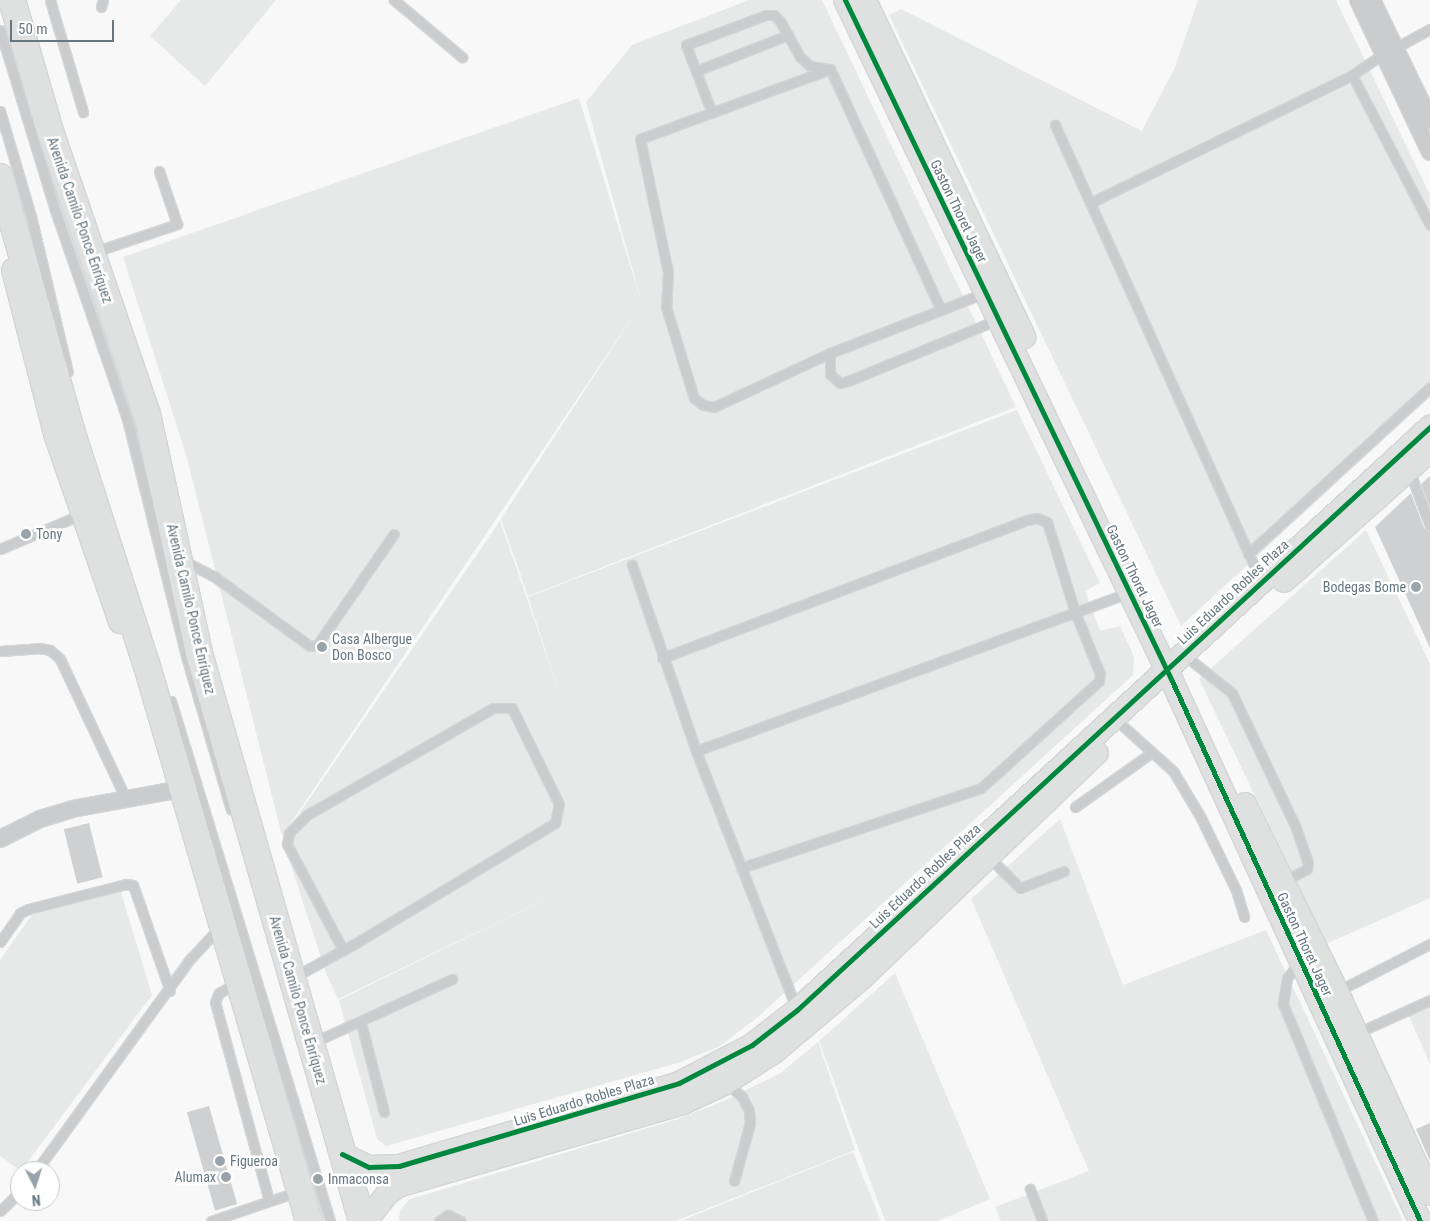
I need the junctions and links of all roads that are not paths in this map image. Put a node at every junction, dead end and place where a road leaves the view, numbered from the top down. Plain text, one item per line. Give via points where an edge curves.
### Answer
1 (12, 0) edge
2 (50, 0) edge
3 (394, 0) edge
4 (845, 0) edge
5 (865, 0) edge
6 (1358, 0) edge
7 (1372, 0) edge
8 (1430, 29) edge
9 (0, 30) edge
10 (788, 35) junction
11 (1387, 52) junction
12 (462, 57) dead end
13 (830, 69) junction
14 (696, 71) junction
15 (1352, 75) junction
16 (0, 111) edge
17 (83, 112) dead end
18 (712, 113) junction
19 (1430, 120) edge
20 (1055, 125) dead end
21 (1430, 152) edge
22 (159, 171) dead end
23 (0, 177) edge
24 (1090, 203) junction
25 (0, 218) edge
26 (1430, 225) edge
27 (91, 253) junction
28 (994, 289) junction
29 (941, 310) junction
30 (1005, 315) junction
31 (830, 353) junction
32 (71, 384) dead end
33 (1430, 387) edge
34 (77, 412) dead end
35 (1430, 427) edge
36 (1430, 451) edge
37 (1404, 463) junction
38 (106, 504) dead end
39 (82, 514) junction
40 (1430, 526) edge
41 (394, 534) dead end
42 (0, 548) edge
43 (1248, 554) junction
44 (179, 558) junction
45 (632, 565) dead end
46 (1261, 581) junction
47 (1130, 592) junction
48 (1075, 612) junction
49 (0, 651) edge
50 (662, 658) junction
51 (1178, 669) junction
52 (167, 690) dead end
53 (1124, 727) junction
54 (696, 751) junction
55 (1151, 753) junction
56 (182, 789) junction
57 (126, 799) junction
58 (1075, 807) dead end
59 (234, 822) dead end
60 (0, 839) edge
61 (989, 857) junction
62 (741, 868) junction
63 (1064, 871) dead end
64 (1283, 881) junction
65 (1244, 917) dead end
66 (221, 926) junction
67 (0, 942) edge
68 (1430, 944) edge
69 (343, 950) junction
70 (1301, 961) junction
71 (292, 978) junction
72 (452, 979) dead end
73 (238, 983) junction
74 (170, 991) junction
75 (1337, 991) junction
76 (1430, 1000) edge
77 (797, 1010) junction
78 (361, 1023) junction
79 (1356, 1033) junction
80 (310, 1043) junction
81 (726, 1083) junction
82 (384, 1112) dead end
83 (342, 1154) junction
84 (43, 1161) edge
85 (734, 1181) dead end
86 (1030, 1190) dead end
87 (299, 1191) junction
88 (1430, 1194) edge
89 (269, 1201) junction
90 (10, 1202) edge
91 (0, 1211) edge
92 (211, 1221) edge
93 (309, 1221) edge
94 (330, 1221) edge
95 (362, 1221) edge
96 (366, 1221) edge
97 (439, 1221) edge
98 (461, 1221) edge
99 (1042, 1221) edge
100 (1373, 1221) edge
101 (1420, 1221) edge

1 - 27 main road, Avenida Camilo Ponce Enríquez via 50,134
2 - 17 lane
3 - 12 lane
4 - 28 street, Gaston Thoret Jager
5 - 28 street, Gaston Thoret Jager
6 - 11 street
7 - 11 street
8 - 11 lane
9 - 59 lane, Avenida Camilo Ponce Enríquez via 54,207 127,419 186,656
10 - 13 lane via 800,57 810,66
10 - 14 lane
10 - 14 lane via 774,15 766,15 686,45
11 - 15 lane
11 - 19 street
11 - 21 street
13 - 18 lane
13 - 29 lane
14 - 18 lane
15 - 24 lane
15 - 26 lane
16 - 32 lane via 32,216
18 - 31 lane via 640,139 668,272 666,307 694,398 714,407
20 - 24 lane
22 - 27 lane via 177,224
23 - 56 main road via 72,432
24 - 43 lane
25 - 39 street via 56,437
27 - 44 main road, Avenida Camilo Ponce Enríquez via 146,414
28 - 29 lane
28 - 30 street, Gaston Thoret Jager
29 - 31 lane
30 - 31 lane via 848,382 840,383 830,374
30 - 47 street, Gaston Thoret Jager
30 - 51 street, Gaston Thoret Jager
33 - 43 lane
34 - 38 lane
35 - 37 street, Luis Eduardo Robles Plaza
36 - 37 street, Luis Eduardo Robles Plaza
37 - 40 lane
37 - 46 street, Luis Eduardo Robles Plaza
37 - 51 street, Luis Eduardo Robles Plaza
39 - 42 lane
39 - 56 street via 169,769
41 - 44 lane via 316,645 310,646 215,577
43 - 46 lane
44 - 71 main road, Avenida Camilo Ponce Enríquez via 199,653
45 - 50 lane
46 - 51 street, Luis Eduardo Robles Plaza
47 - 48 lane
47 - 51 street, Gaston Thoret Jager
48 - 50 lane via 1047,522 1038,518
48 - 54 lane
48 - 62 lane via 1100,674 1099,681 981,788
49 - 57 lane via 39,648 50,650 60,659
50 - 54 lane
51 - 53 street, Luis Eduardo Robles Plaza
51 - 64 street, Gaston Thoret Jager
51 - 64 lane via 1232,693 1296,828 1308,863 1307,869
51 - 70 street, Gaston Thoret Jager
51 - 77 street, Luis Eduardo Robles Plaza
52 - 94 lane
53 - 55 lane
53 - 61 street, Luis Eduardo Robles Plaza
54 - 62 lane
55 - 58 lane
55 - 65 lane via 1173,771 1200,816 1236,890
56 - 57 street
56 - 66 main road
57 - 60 street via 40,818
61 - 63 lane via 1020,888
61 - 81 street, Luis Eduardo Robles Plaza via 862,978 773,1053
62 - 77 lane
64 - 75 street, Gaston Thoret Jager
66 - 73 main road
66 - 74 lane via 191,958
67 - 74 lane via 20,913 28,909 126,884 133,885
68 - 75 lane
69 - 69 lane via 555,823 559,804 512,708 493,708 308,815 289,833 287,844
69 - 71 lane
70 - 100 lane via 1287,978 1283,1004
70 - 101 street, Gaston Thoret Jager
71 - 80 main road, Avenida Camilo Ponce Enríquez
72 - 78 lane
73 - 87 main road
73 - 89 lane via 219,993 215,1002
74 - 84 lane
75 - 79 street, Gaston Thoret Jager
76 - 79 lane
77 - 83 street, Luis Eduardo Robles Plaza via 752,1045 679,1084 399,1166 370,1167
78 - 80 lane
78 - 82 lane
79 - 88 street, Gaston Thoret Jager
80 - 83 main road, Avenida Camilo Ponce Enríquez
81 - 85 lane via 742,1097 750,1123
81 - 96 street, Luis Eduardo Robles Plaza via 683,1104 398,1186 387,1194
83 - 95 main road, Avenida Camilo Ponce Enríquez
86 - 99 lane
87 - 89 lane
87 - 93 main road
89 - 92 lane
90 - 91 lane
97 - 98 lane via 448,1215

